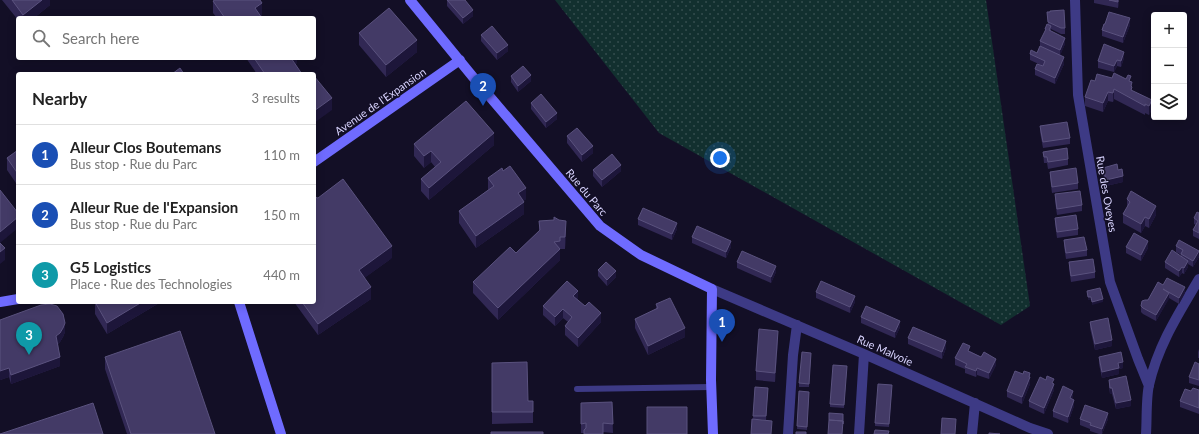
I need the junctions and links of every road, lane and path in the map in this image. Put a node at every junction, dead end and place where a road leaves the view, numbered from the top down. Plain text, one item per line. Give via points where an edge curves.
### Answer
1 (410, 0) edge
2 (1075, 0) edge
3 (460, 60) junction
4 (316, 161) edge
5 (1199, 278) edge
6 (712, 289) junction
7 (16, 299) edge
8 (0, 302) edge
9 (240, 304) edge
10 (797, 325) junction
11 (864, 354) junction
12 (1149, 386) junction
13 (711, 387) junction
14 (577, 389) dead end
15 (975, 403) junction
16 (1030, 431) edge
17 (281, 434) edge
18 (713, 434) edge
19 (788, 434) edge
20 (858, 434) edge
21 (972, 434) edge
22 (1048, 434) edge
23 (1146, 434) edge

1 - 3 street, Rue du Parc
2 - 12 street, Rue des Oveyes via 1080,112 1110,282
3 - 4 street, Avenue de l'Expansion
3 - 6 street, Rue du Parc via 600,226 640,255
5 - 12 street via 1169,330
6 - 10 street, Rue Malvoie
6 - 13 street
7 - 8 street
9 - 17 street
10 - 11 street, Rue Malvoie
10 - 19 street
11 - 15 street, Rue Malvoie
11 - 20 street
12 - 23 street
13 - 14 lane
13 - 18 street
15 - 16 street, Rue Malvoie
15 - 21 street
16 - 22 street, Rue Malvoie

